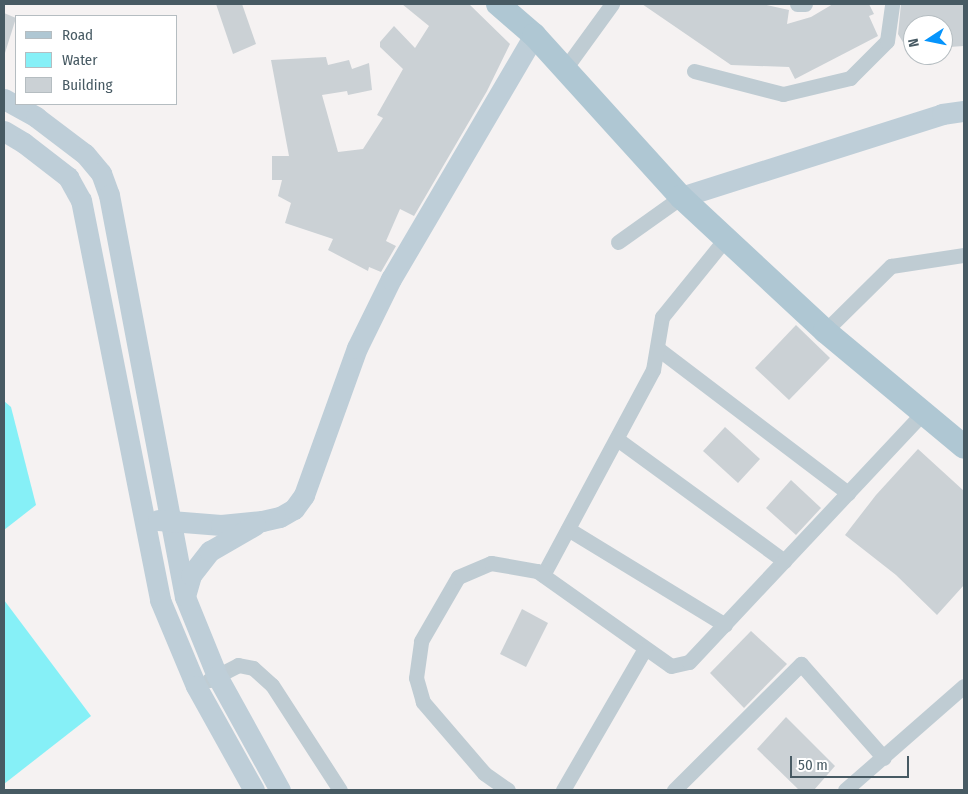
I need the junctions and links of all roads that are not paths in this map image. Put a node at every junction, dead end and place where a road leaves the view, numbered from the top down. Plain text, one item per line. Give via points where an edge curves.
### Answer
1 (498, 4) edge
2 (612, 4) edge
3 (796, 4) edge
4 (805, 4) edge
5 (892, 4) edge
6 (534, 36) junction
7 (564, 70) junction
8 (694, 71) dead end
9 (4, 99) edge
10 (964, 111) edge
11 (4, 131) edge
12 (681, 197) junction
13 (726, 238) junction
14 (618, 242) dead end
15 (964, 255) edge
16 (825, 331) junction
17 (657, 348) junction
18 (924, 412) junction
19 (617, 439) junction
20 (964, 447) edge
21 (848, 493) junction
22 (171, 518) junction
23 (144, 521) junction
24 (262, 521) junction
25 (568, 529) junction
26 (784, 561) junction
27 (543, 575) junction
28 (185, 596) junction
29 (725, 625) junction
30 (644, 650) junction
31 (217, 676) junction
32 (196, 686) junction
33 (964, 686) edge
34 (884, 758) junction
35 (254, 790) edge
36 (280, 790) edge
37 (340, 790) edge
38 (508, 790) edge
39 (563, 790) edge
40 (674, 790) edge
41 (845, 790) edge

1 - 6 main road
2 - 7 street
3 - 4 street
5 - 8 street via 887,41 850,78 782,94
6 - 7 main road
6 - 24 street via 391,279 358,348 304,495 294,509 280,518
7 - 12 main road
9 - 22 street via 36,117 78,149 101,173 109,195
10 - 12 street via 942,114
11 - 23 street via 68,177 81,200
12 - 13 main road
12 - 14 street
13 - 16 main road
13 - 17 street via 662,317
15 - 16 street via 890,266
16 - 18 main road
17 - 19 street via 653,370
17 - 21 street
18 - 20 main road
18 - 21 street
19 - 25 street
19 - 26 street
21 - 26 street
22 - 23 street
22 - 24 street via 221,525
22 - 28 street
23 - 32 street via 160,600
24 - 28 street via 210,551 191,575
25 - 27 street
25 - 29 street
26 - 29 street
27 - 30 street
27 - 38 street via 537,571 491,563 458,577 421,641 416,678 423,702 484,773
28 - 31 street
29 - 30 street via 689,662 671,666
30 - 39 street
31 - 32 street
31 - 36 street
31 - 37 street via 238,665 253,668 272,684
32 - 35 street
33 - 34 street
34 - 40 street via 801,664
34 - 41 street

